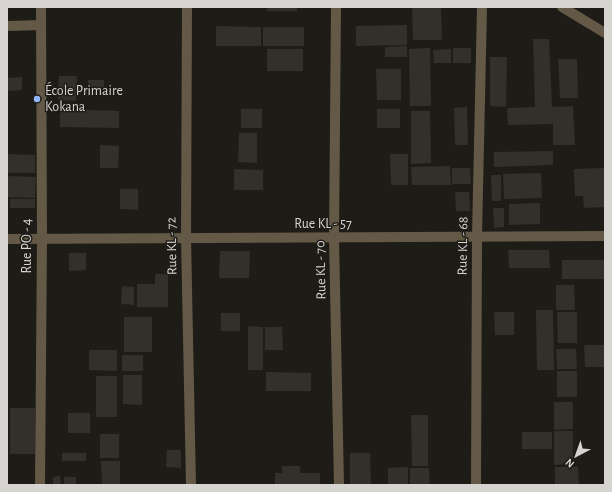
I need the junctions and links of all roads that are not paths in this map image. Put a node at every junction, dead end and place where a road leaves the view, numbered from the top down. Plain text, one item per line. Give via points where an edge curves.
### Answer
1 (41, 7) edge
2 (188, 7) edge
3 (336, 7) edge
4 (482, 7) edge
5 (562, 7) edge
6 (41, 25) junction
7 (7, 26) edge
8 (605, 33) edge
9 (477, 236) junction
10 (605, 236) edge
11 (186, 238) junction
12 (334, 238) junction
13 (7, 239) edge
14 (42, 239) junction
15 (40, 485) edge
16 (191, 485) edge
17 (339, 485) edge
18 (476, 485) edge

1 - 6 street, Rue PO - 4
2 - 11 street, Rue KL - 72
3 - 12 street, Rue KL - 70
4 - 9 street, Rue KL - 68
5 - 8 street
6 - 7 street
6 - 14 street, Rue PO - 4
9 - 10 street, Rue KL - 57
9 - 12 street, Rue KL - 57
9 - 18 street, Rue KL - 68
11 - 12 street, Rue KL - 57
11 - 14 street, Rue KL - 57
11 - 16 street, Rue KL - 72
12 - 17 street, Rue KL - 70
13 - 14 street, Rue KL - 57
14 - 15 street, Rue PO - 4

